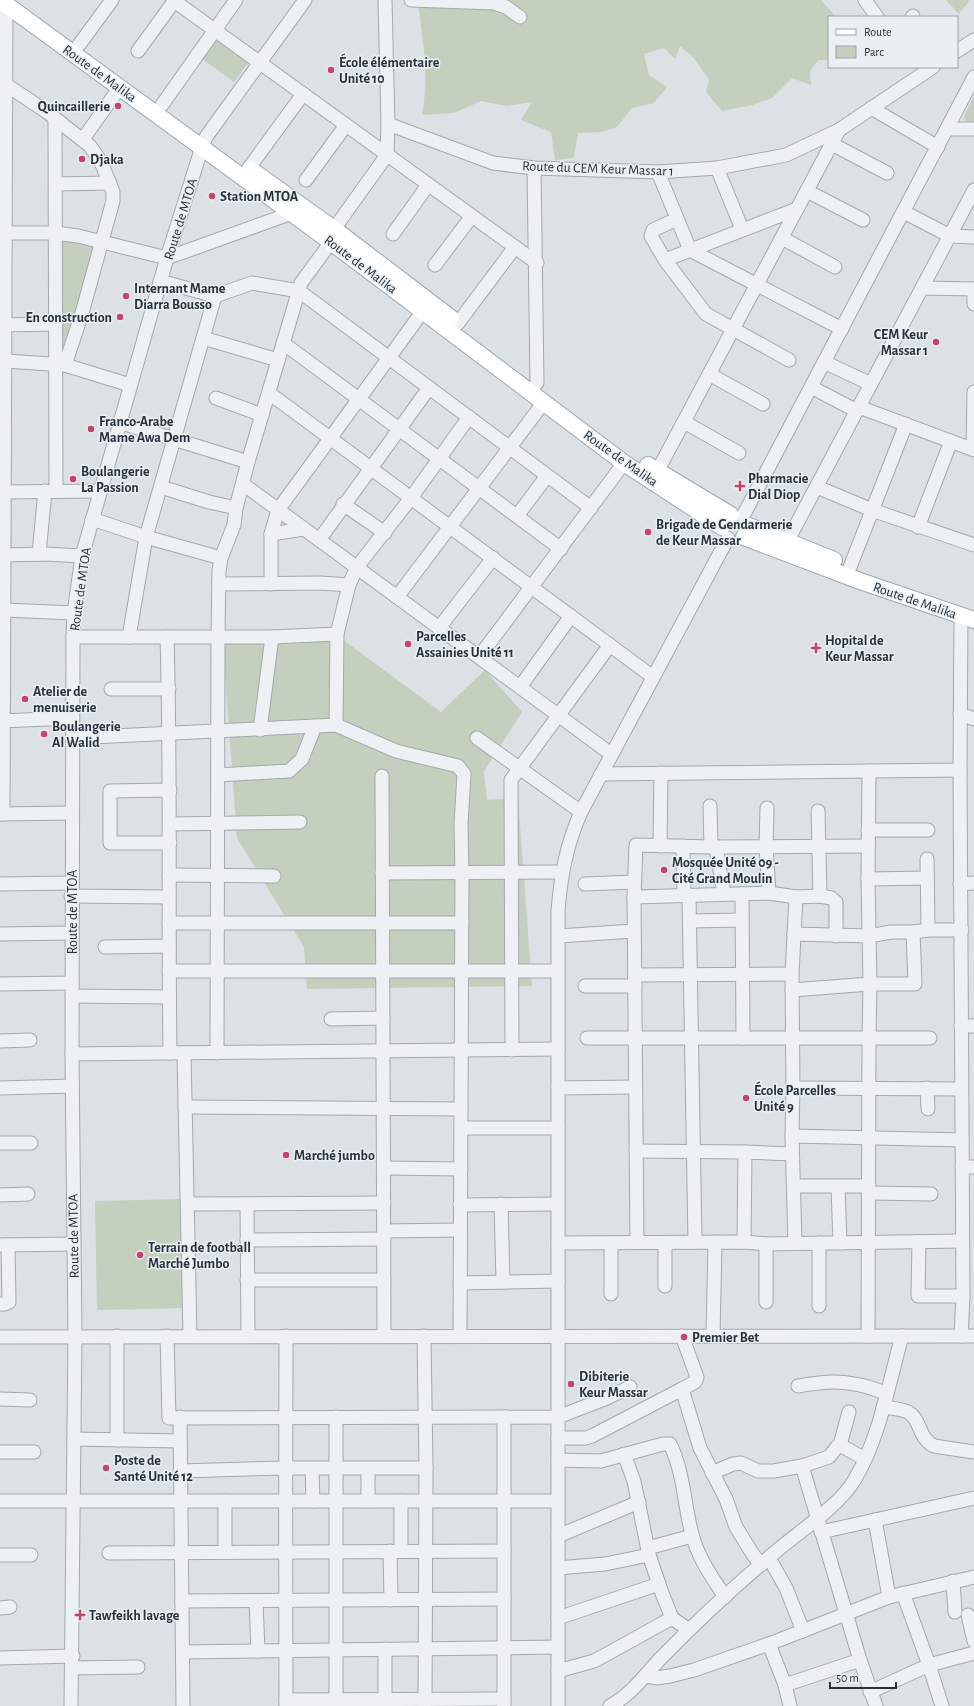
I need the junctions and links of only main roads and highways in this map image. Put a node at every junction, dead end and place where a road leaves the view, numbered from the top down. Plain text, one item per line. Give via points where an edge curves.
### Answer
1 (8, 1) edge
2 (204, 142) junction
3 (333, 236) junction
4 (736, 526) junction
5 (970, 615) edge

1 - 2 main road, Route de Malika via 120,87
1 - 2 main road, Route de Malika via 79,45 162,104
2 - 3 main road, Route de Malika via 249,168
2 - 3 main road, Route de Malika via 292,213
3 - 4 main road, Route de Malika via 458,323 631,454
3 - 4 main road, Route de Malika via 423,311 624,463
4 - 5 main road, Route de Malika via 788,542
4 - 5 main road, Route de Malika via 860,581

